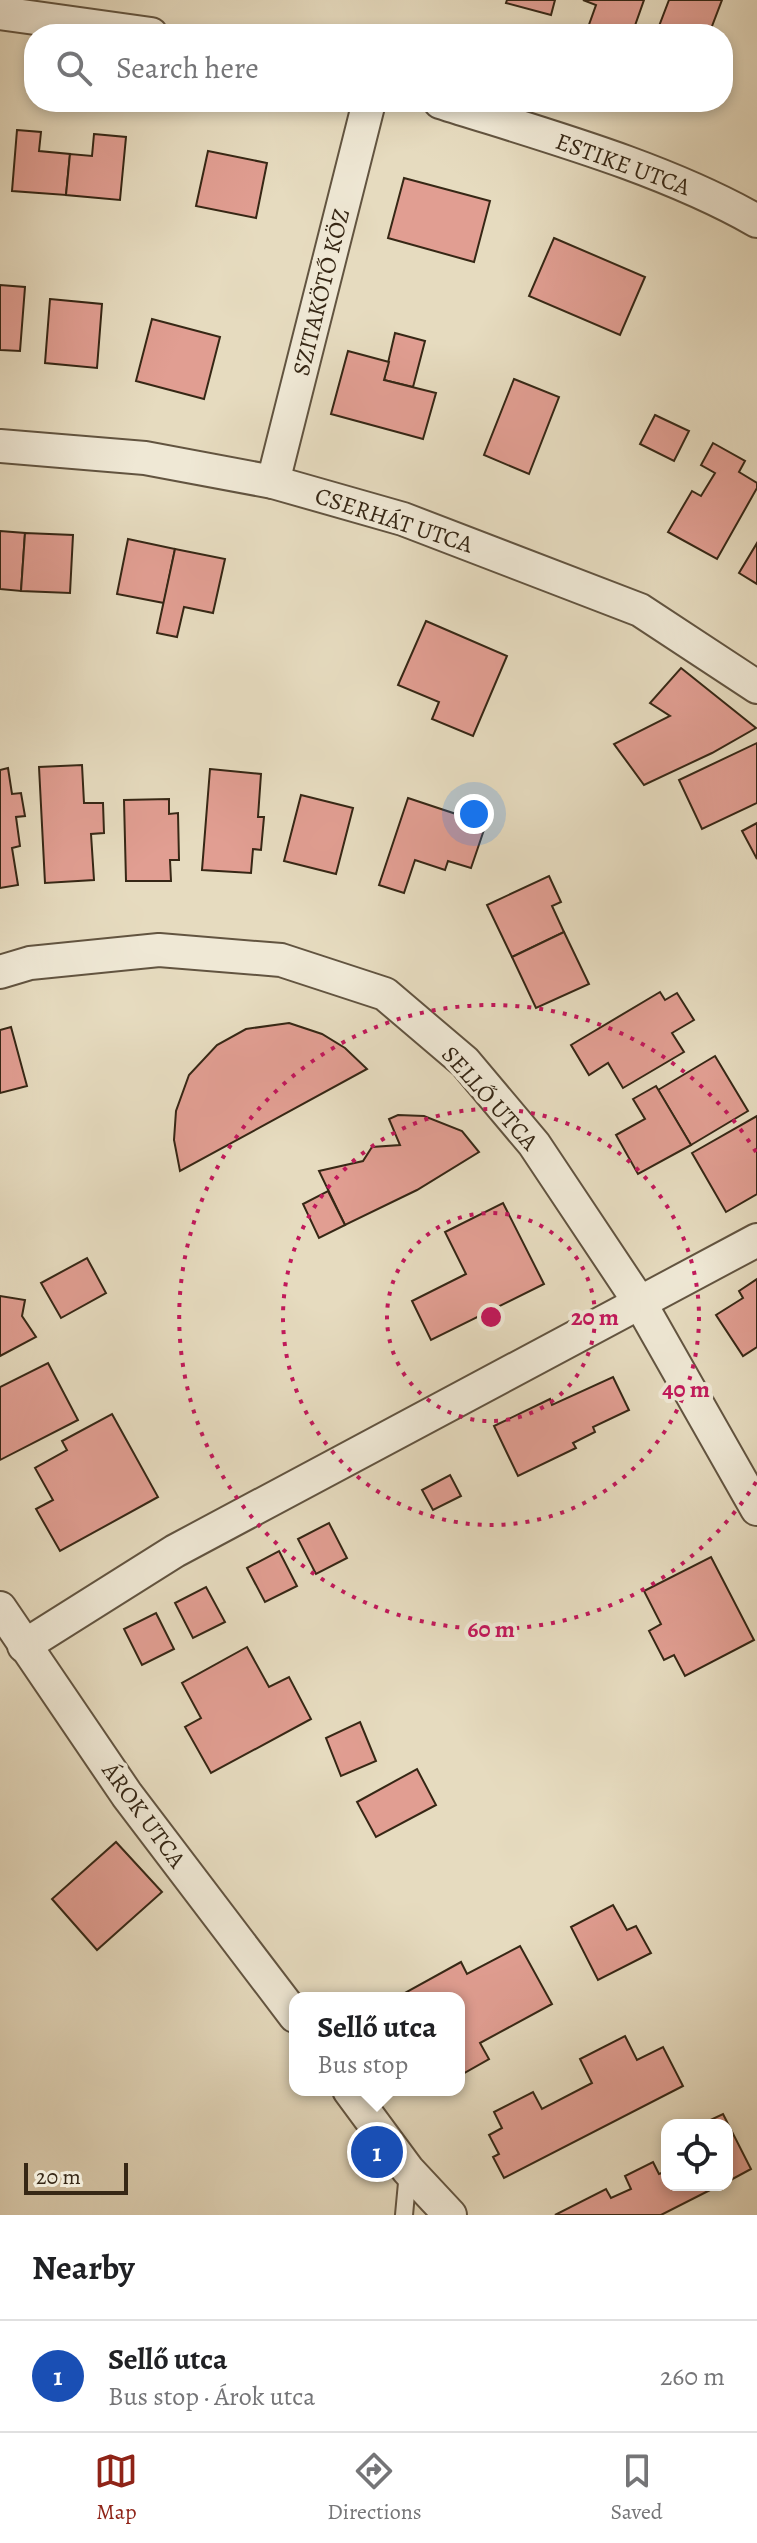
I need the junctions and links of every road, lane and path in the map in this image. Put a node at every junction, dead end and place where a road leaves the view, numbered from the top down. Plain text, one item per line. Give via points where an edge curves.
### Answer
1 (0, 13) edge
2 (79, 24) edge
3 (366, 112) edge
4 (472, 112) edge
5 (757, 221) edge
6 (0, 446) edge
7 (273, 482) junction
8 (757, 687) edge
9 (0, 972) edge
10 (757, 1240) edge
11 (640, 1303) junction
12 (757, 1509) edge
13 (0, 1608) edge
14 (24, 1646) junction
15 (289, 2008) edge
16 (353, 2096) edge
17 (408, 2170) junction
18 (404, 2215) edge
19 (450, 2215) edge

1 - 2 street
3 - 7 street, SZITAKÖTŐ KÖZ
4 - 5 street, ESTIKE UTCA via 578,145 723,202
6 - 7 street, CSERHÁT UTCA via 145,458
7 - 8 street, CSERHÁT UTCA via 403,519 640,610
9 - 11 street, SELLŐ UTCA via 30,963 159,950 281,960 385,994 465,1062 534,1144
10 - 11 street
11 - 12 street, SELLŐ UTCA
11 - 14 street via 175,1551
13 - 14 street, ÁROK UTCA
14 - 15 street, ÁROK UTCA via 127,1795
16 - 17 street
17 - 18 lane
17 - 19 street

